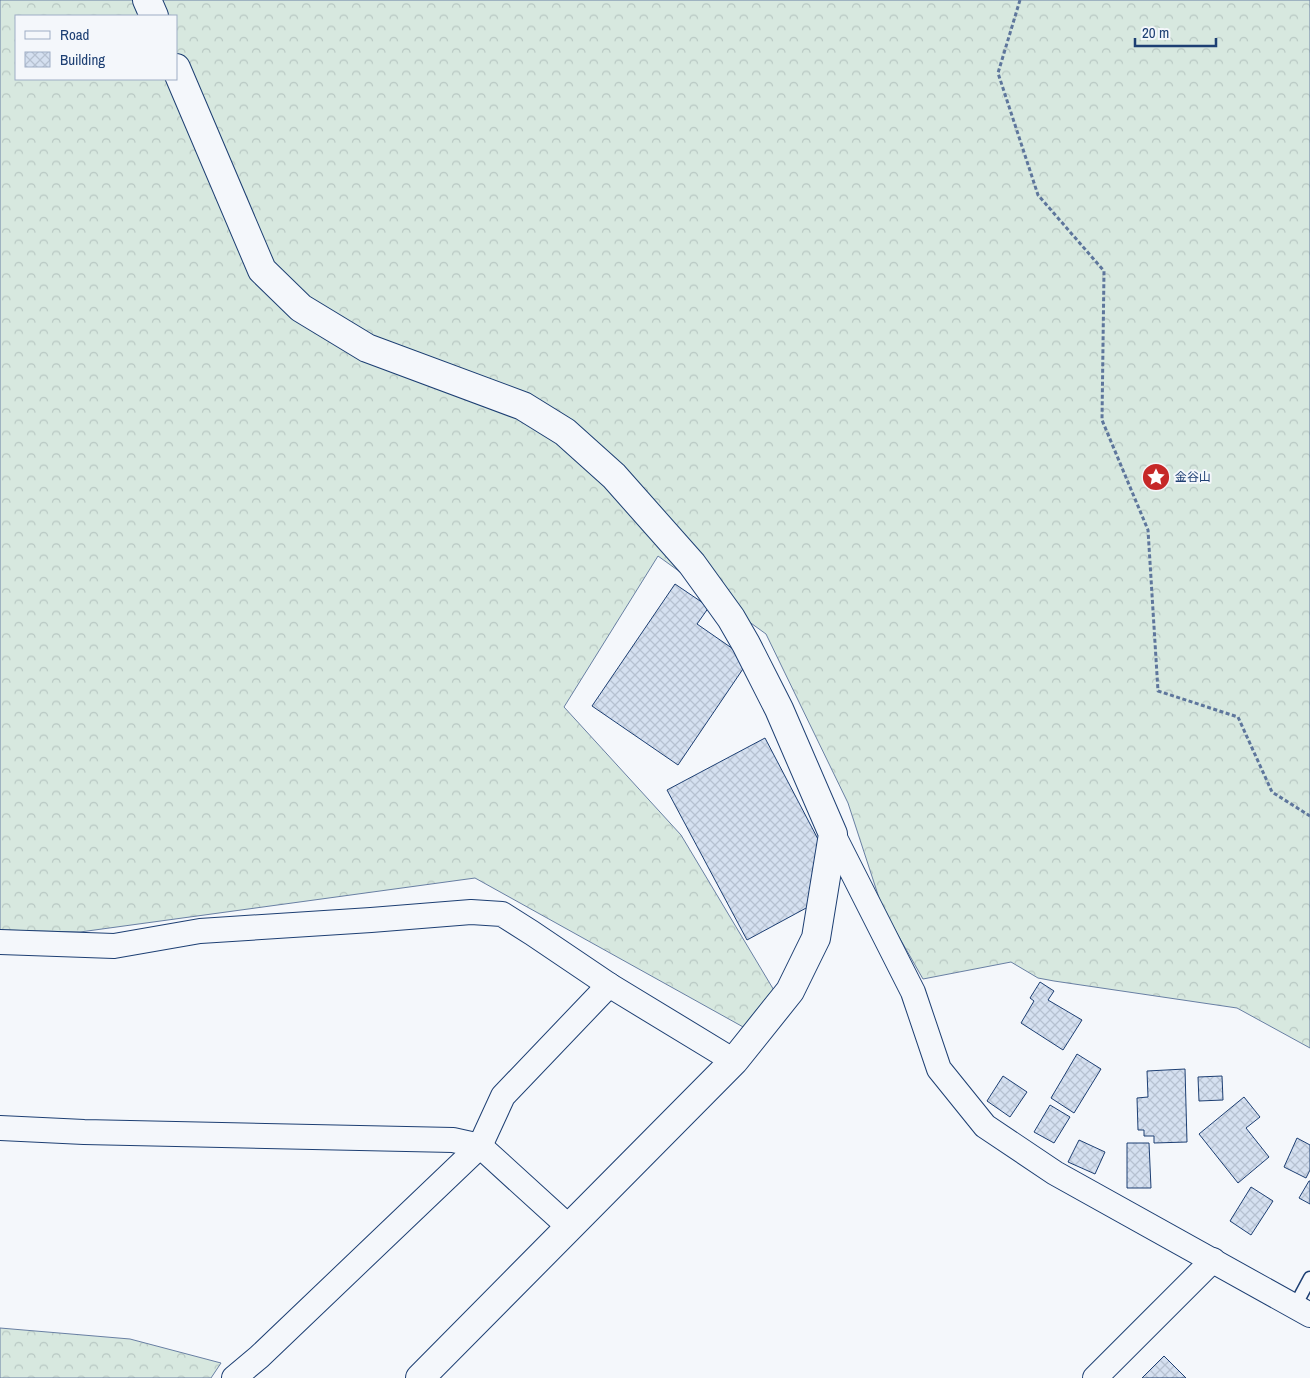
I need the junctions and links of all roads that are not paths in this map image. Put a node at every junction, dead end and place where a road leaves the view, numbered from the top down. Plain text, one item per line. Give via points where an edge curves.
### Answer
1 (147, 0) edge
2 (154, 15) edge
3 (178, 73) edge
4 (833, 834) junction
5 (0, 942) edge
6 (609, 985) junction
7 (734, 1061) junction
8 (0, 1128) edge
9 (480, 1146) junction
10 (569, 1227) junction
11 (1214, 1260) junction
12 (1310, 1278) edge
13 (1303, 1310) edge
14 (234, 1378) edge
15 (420, 1378) edge
16 (1095, 1378) edge

1 - 2 street
3 - 4 street via 262,270 301,308 367,348 523,406 565,432 614,476 692,564 746,644 779,709
4 - 7 street via 816,938 790,990
4 - 11 street via 913,992 939,1069 985,1126 1055,1173
5 - 6 street via 114,946 200,932 471,912 502,914
6 - 7 street
6 - 9 street via 503,1096
7 - 10 street
8 - 9 street via 453,1140
9 - 10 street
9 - 14 street
10 - 15 street
11 - 13 street
11 - 16 street
12 - 13 lane

